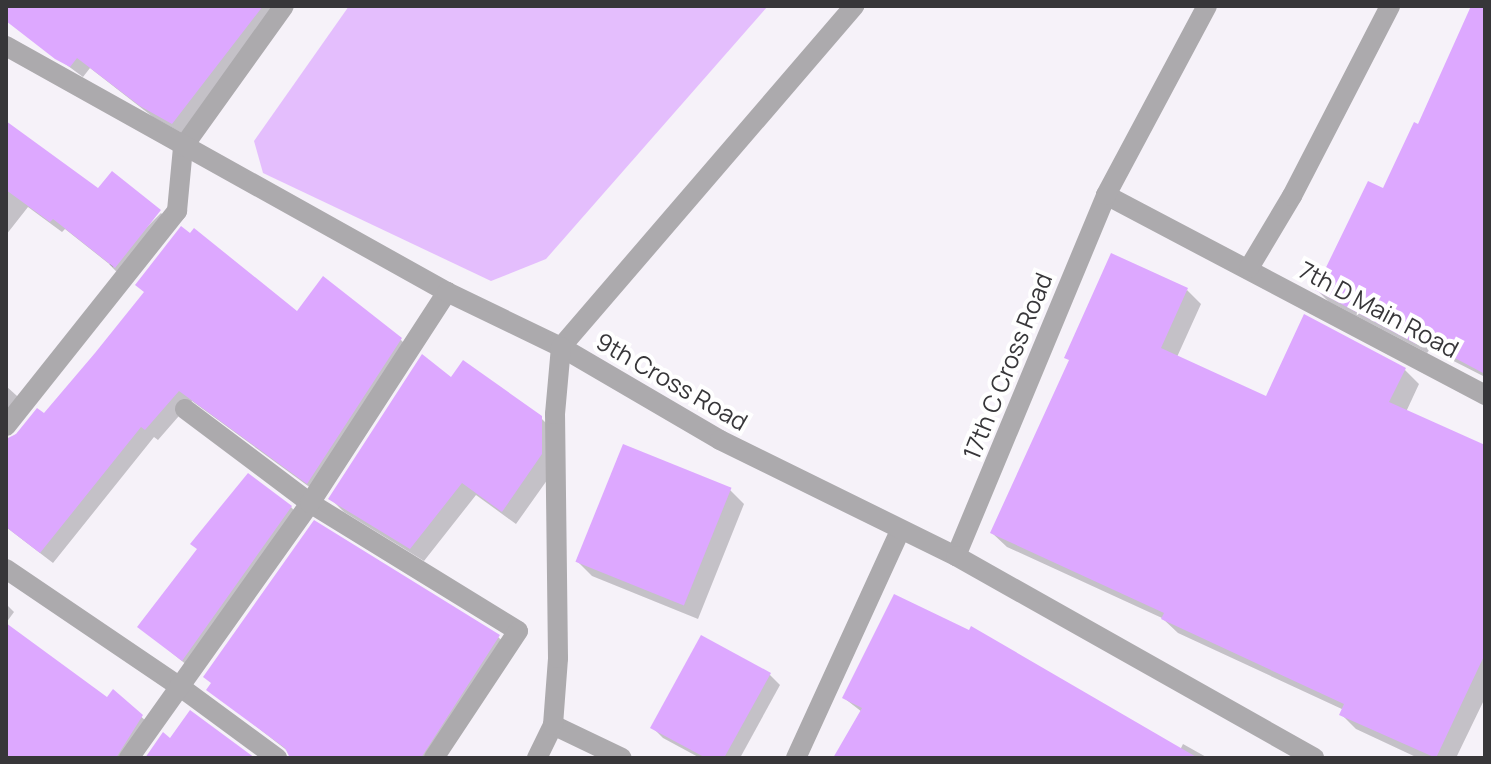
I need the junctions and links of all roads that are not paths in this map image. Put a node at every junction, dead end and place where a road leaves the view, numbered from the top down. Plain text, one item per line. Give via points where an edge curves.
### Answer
1 (284, 6) edge
2 (854, 6) edge
3 (1207, 6) edge
4 (1390, 6) edge
5 (6, 46) edge
6 (183, 147) junction
7 (1106, 195) junction
8 (1249, 268) junction
9 (447, 292) junction
10 (561, 347) junction
11 (1485, 395) edge
12 (185, 409) dead end
13 (6, 426) edge
14 (310, 503) junction
15 (900, 531) junction
16 (956, 556) junction
17 (6, 569) edge
18 (179, 686) junction
19 (553, 725) junction
20 (129, 758) edge
21 (277, 758) edge
22 (434, 758) edge
23 (537, 758) edge
24 (622, 758) edge
25 (796, 758) edge
26 (1314, 758) edge

1 - 6 street
2 - 10 street
3 - 7 street, 17th C Cross Road
4 - 8 street
5 - 6 street, 9th Cross Road
6 - 9 street, 9th Cross Road
6 - 13 street via 177,211
7 - 8 street, 7th D Main Road
7 - 16 street, 17th C Cross Road
8 - 11 street, 7th D Main Road
9 - 10 street, 9th Cross Road
9 - 14 street
10 - 15 street, 9th Cross Road via 720,440
10 - 19 street via 555,414 558,658
12 - 14 street
14 - 18 street
14 - 22 street via 518,631
15 - 16 street, 9th Cross Road
15 - 25 street
16 - 26 street, 9th Cross Road
17 - 18 street
18 - 20 street
18 - 21 street
19 - 23 street
19 - 24 street

